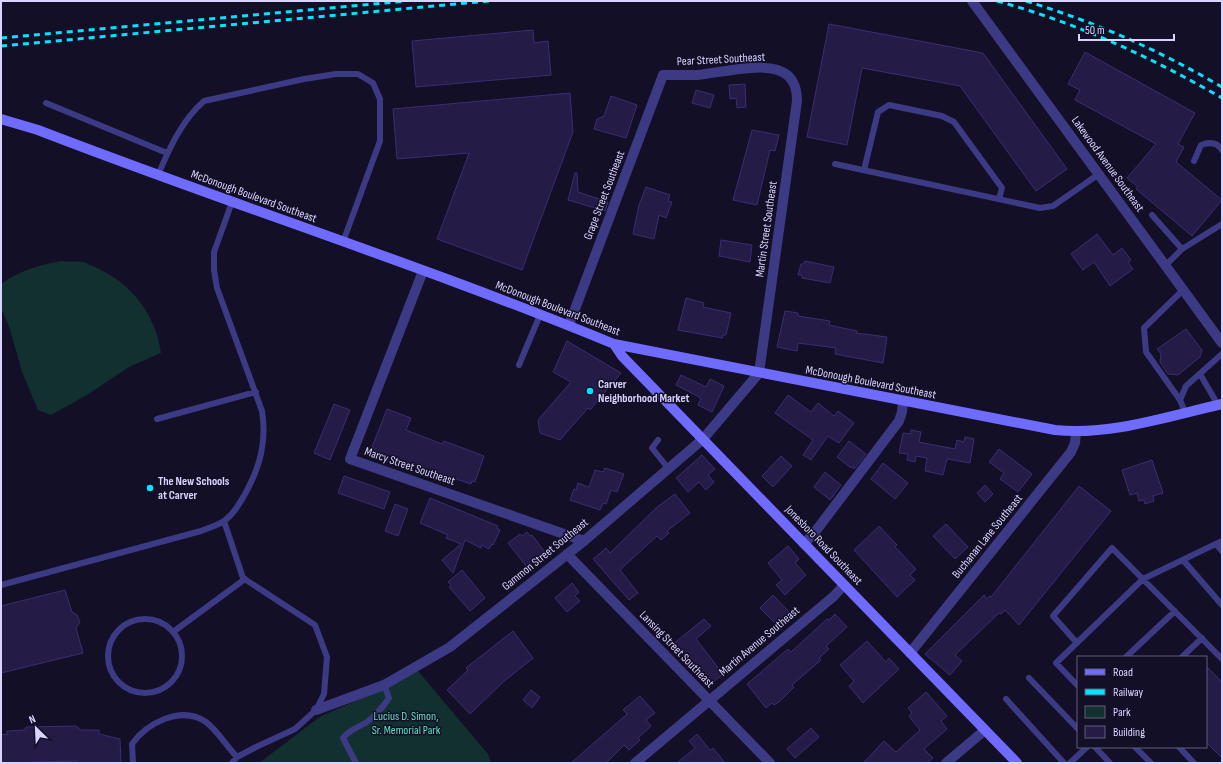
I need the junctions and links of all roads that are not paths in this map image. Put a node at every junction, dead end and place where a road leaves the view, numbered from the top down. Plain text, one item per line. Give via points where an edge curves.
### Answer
1 (972, 1) edge
2 (664, 75) joint
3 (797, 87) joint
4 (46, 102) dead end
5 (1, 119) edge
6 (1222, 150) edge
7 (167, 153) junction
8 (1194, 161) dead end
9 (835, 164) dead end
10 (864, 170) junction
11 (1099, 174) junction
12 (158, 175) junction
13 (1000, 199) junction
14 (232, 202) junction
15 (1152, 215) dead end
16 (1222, 224) edge
17 (343, 242) junction
18 (1182, 249) junction
19 (1166, 266) junction
20 (423, 271) junction
21 (1183, 290) junction
22 (540, 315) junction
23 (569, 325) junction
24 (1222, 343) edge
25 (614, 344) junction
26 (1222, 354) edge
27 (519, 365) dead end
28 (759, 373) junction
29 (1200, 374) junction
30 (256, 392) junction
31 (1180, 400) junction
32 (903, 401) junction
33 (1220, 404) edge
34 (1185, 412) junction
35 (157, 419) dead end
36 (1076, 432) junction
37 (703, 439) junction
38 (658, 440) dead end
39 (668, 468) junction
40 (224, 521) junction
41 (584, 541) junction
42 (1219, 542) edge
43 (804, 544) junction
44 (1222, 551) edge
45 (567, 554) junction
46 (1183, 560) junction
47 (245, 579) junction
48 (1143, 579) junction
49 (1, 585) edge
50 (844, 585) junction
51 (1222, 605) edge
52 (1175, 612) junction
53 (173, 632) junction
54 (1202, 638) junction
55 (1077, 643) junction
56 (910, 653) junction
57 (1127, 656) edge
58 (1183, 656) edge
59 (1222, 659) edge
60 (1029, 678) dead end
61 (384, 685) junction
62 (1077, 685) edge
63 (1006, 699) dead end
64 (709, 701) junction
65 (316, 710) junction
66 (1077, 728) edge
67 (984, 730) junction
68 (1086, 748) edge
69 (1096, 748) edge
70 (1136, 748) edge
71 (1179, 748) edge
72 (237, 758) junction
73 (133, 763) edge
74 (232, 763) edge
75 (356, 763) edge
76 (635, 763) edge
77 (770, 763) edge
78 (946, 763) edge
79 (1017, 763) edge
80 (1064, 763) edge
81 (1070, 763) edge
82 (1110, 763) edge
83 (1150, 763) edge
84 (1194, 763) edge

1 - 11 street, Lakewood Avenue Southeast
2 - 3 street, Pear Street Southeast via 770,69 785,74
2 - 23 street, Grape Street Southeast
3 - 28 street, Martin Street Southeast
4 - 7 lane
5 - 12 main road, McDonough Boulevard Southeast via 38,130
6 - 8 lane via 1208,142 1201,145
7 - 12 lane
7 - 17 lane via 193,111 204,101 304,79 336,74 358,74 373,83 380,99 380,141
9 - 10 lane
10 - 13 lane
10 - 13 lane via 878,112 889,105 942,116 954,122 1002,188
11 - 13 lane via 1052,206 1040,208
11 - 19 street, Lakewood Avenue Southeast
12 - 14 main road, McDonough Boulevard Southeast
14 - 17 main road, McDonough Boulevard Southeast
14 - 30 lane via 214,252 214,270 217,288
15 - 18 lane
16 - 18 lane
17 - 20 main road, McDonough Boulevard Southeast
18 - 19 lane
19 - 21 street, Lakewood Avenue Southeast
20 - 22 main road, McDonough Boulevard Southeast
20 - 41 street, Marcy Street Southeast via 350,459
21 - 24 street, Lakewood Avenue Southeast
21 - 31 lane via 1144,328 1146,352
22 - 23 main road, McDonough Boulevard Southeast
22 - 27 lane
23 - 25 main road, McDonough Boulevard Southeast
25 - 28 main road, McDonough Boulevard Southeast
25 - 37 main road, Jonesboro Road Southeast via 622,356
26 - 29 lane
28 - 32 main road, McDonough Boulevard Southeast
28 - 37 street, Gammon Street Southeast
29 - 31 lane via 1186,386
29 - 33 lane
30 - 35 lane
30 - 40 lane via 264,427 264,442 258,467 237,509
31 - 34 lane
32 - 36 main road, McDonough Boulevard Southeast
32 - 43 street via 899,420
33 - 34 main road, McDonough Boulevard Southeast
34 - 36 main road, McDonough Boulevard Southeast via 1106,430
36 - 56 street, Buchanan Lane Southeast via 1071,452
37 - 39 street, Gammon Street Southeast
37 - 43 main road, Jonesboro Road Southeast
38 - 39 lane via 652,448
39 - 41 street, Gammon Street Southeast
40 - 47 lane via 234,555
40 - 49 lane via 202,531
41 - 45 street, Gammon Street Southeast
42 - 44 lane
42 - 46 lane
43 - 50 main road, Jonesboro Road Southeast
45 - 61 street, Gammon Street Southeast via 450,647
45 - 64 street, Lansing Street Southeast
46 - 48 lane
46 - 51 lane
47 - 53 lane
47 - 65 lane via 315,625 327,657 324,694
48 - 52 lane
48 - 55 lane
48 - 55 lane via 1112,548 1053,616
50 - 56 main road, Jonesboro Road Southeast
50 - 64 street, Martin Avenue Southeast
52 - 54 lane
52 - 57 lane
53 - 53 lane via 182,650 182,664 178,674 166,686 154,691 140,692 129,689 118,681 108,656 111,642 124,625 140,619 155,620
54 - 58 lane
54 - 59 lane
55 - 62 lane via 1056,663
56 - 67 main road, Jonesboro Road Southeast
60 - 66 lane
61 - 65 street, Gammon Street Southeast
61 - 75 lane via 389,698 381,709 367,722 347,733 344,738
63 - 80 lane
64 - 76 street, Martin Avenue Southeast
64 - 77 street, Lansing Street Southeast
65 - 72 lane via 295,729
67 - 78 street
67 - 79 main road, Jonesboro Road Southeast
68 - 81 lane
69 - 82 lane
70 - 83 lane
71 - 84 lane
72 - 73 lane via 206,722 189,715 162,720 137,736 132,744
72 - 74 lane

